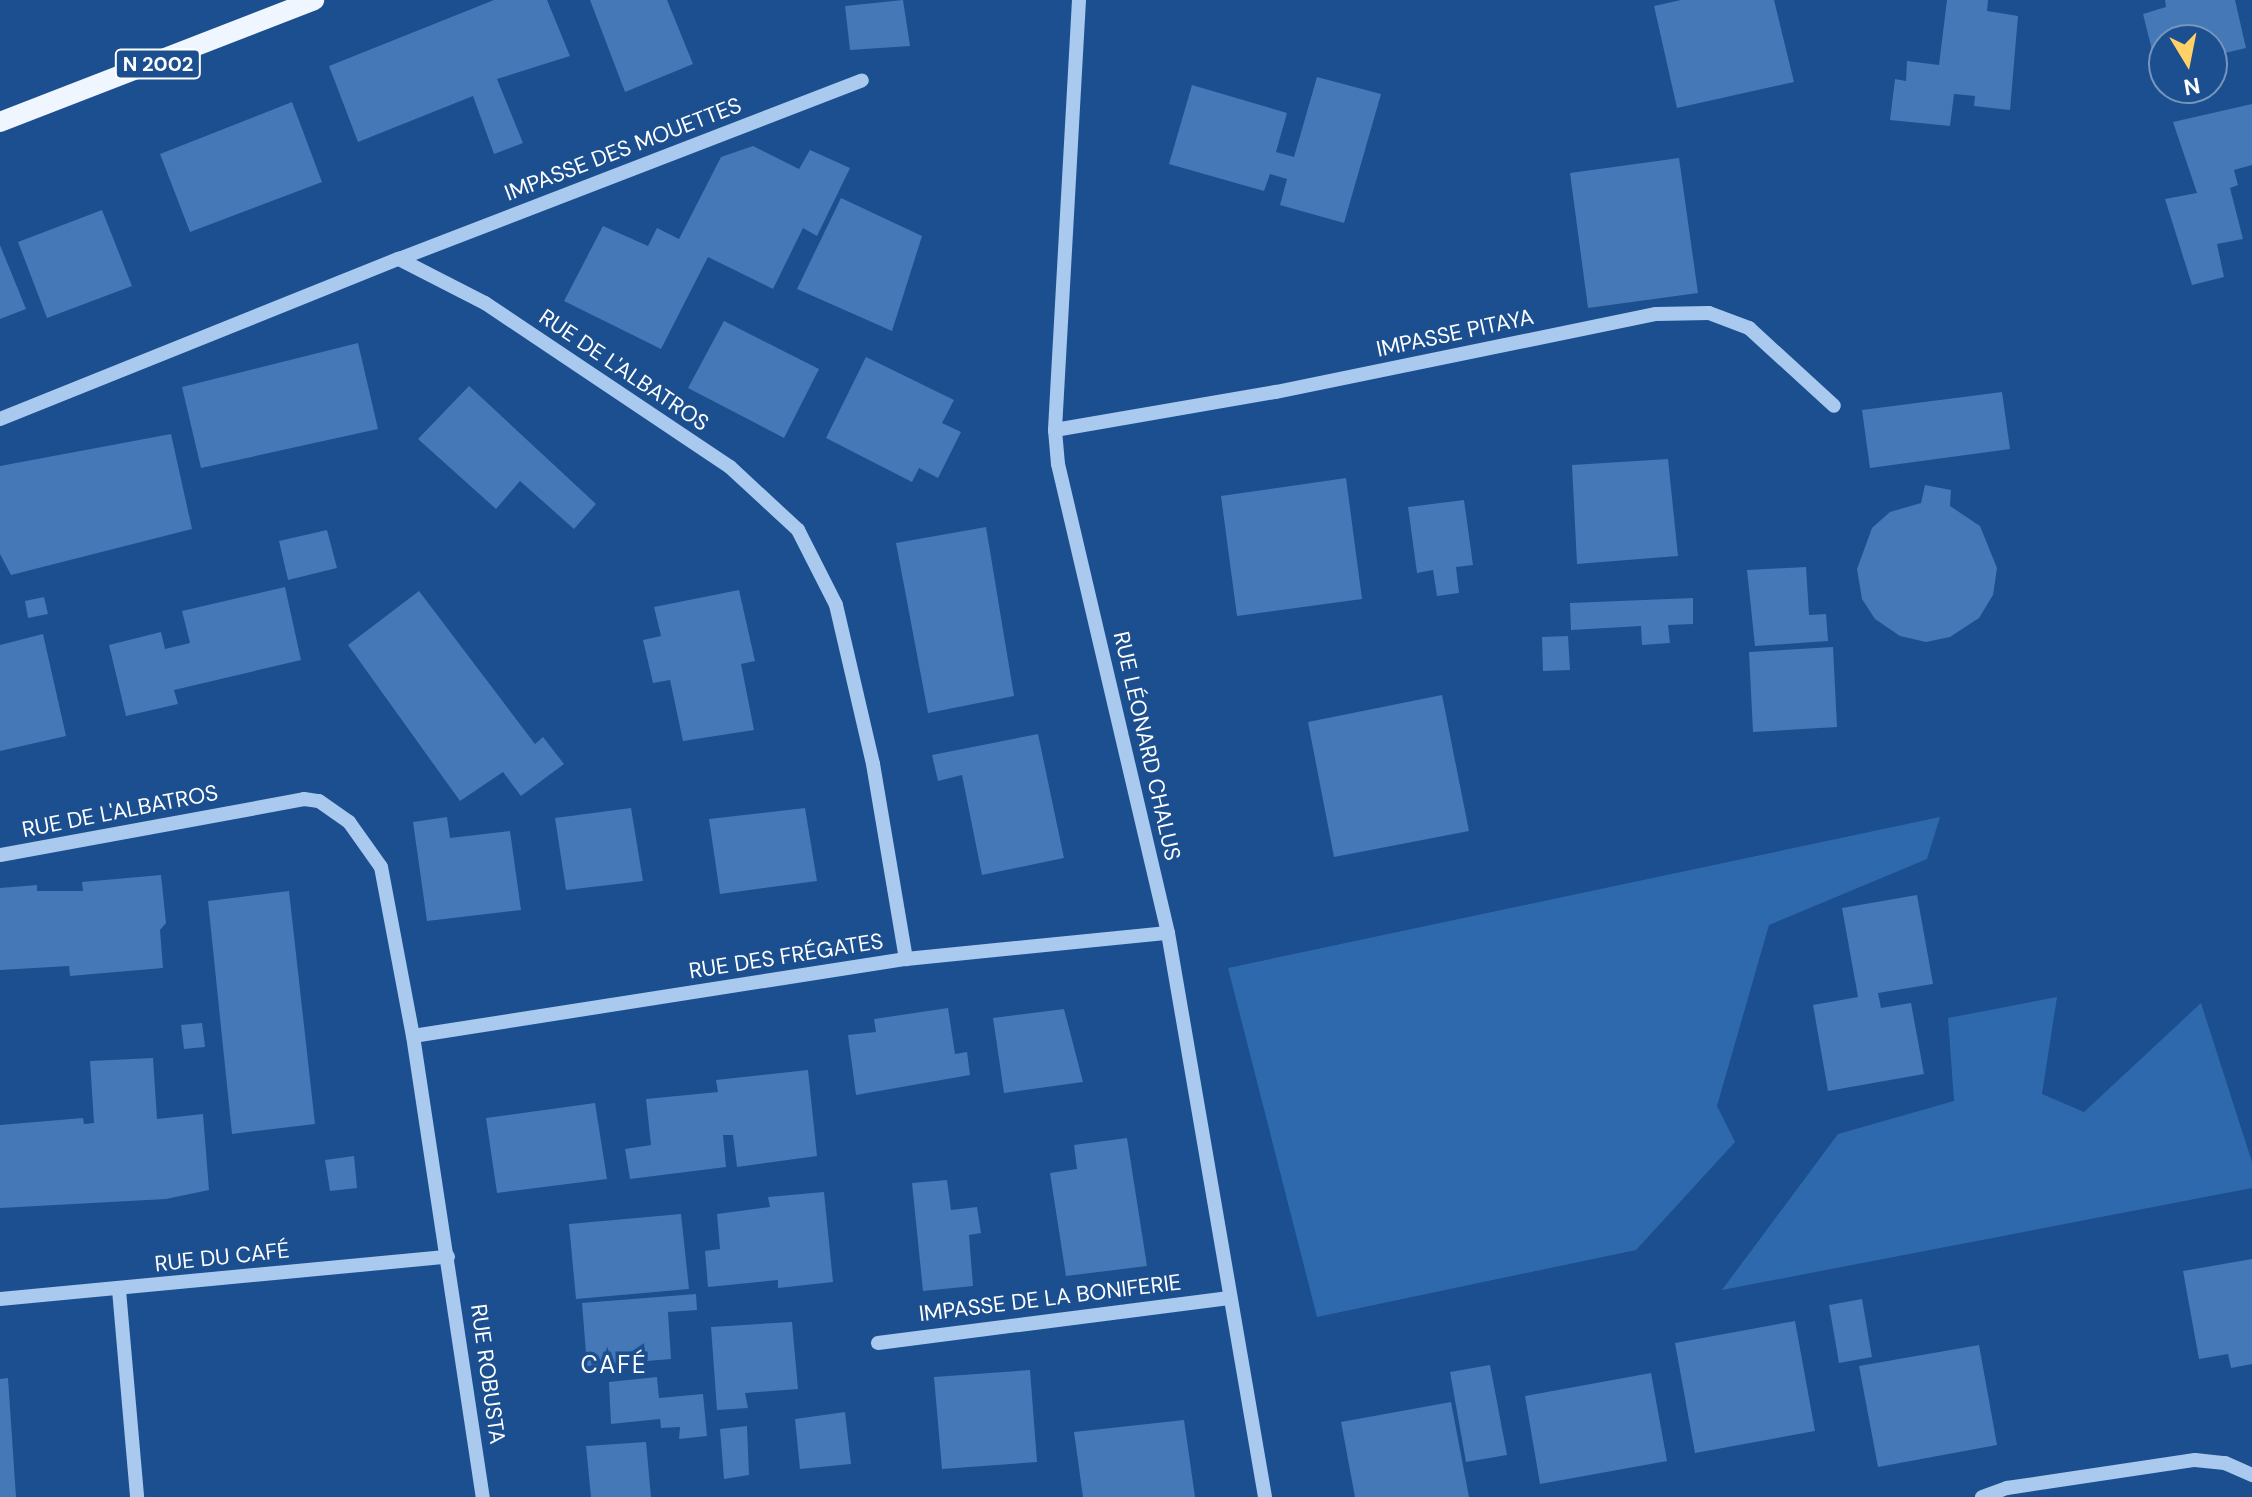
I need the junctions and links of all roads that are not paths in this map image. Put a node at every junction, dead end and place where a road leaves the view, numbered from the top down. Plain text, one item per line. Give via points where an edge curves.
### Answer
1 (314, 0) edge
2 (1079, 0) edge
3 (862, 80) dead end
4 (0, 122) edge
5 (399, 259) junction
6 (1834, 406) dead end
7 (0, 419) edge
8 (1055, 430) junction
9 (0, 855) edge
10 (1168, 933) junction
11 (906, 959) junction
12 (413, 1036) junction
13 (448, 1257) junction
14 (119, 1290) junction
15 (1227, 1298) junction
16 (0, 1299) edge
17 (878, 1343) dead end
18 (2252, 1475) edge
19 (137, 1497) edge
20 (483, 1497) edge
21 (1265, 1497) edge
22 (1982, 1497) edge

1 - 4 main road, N 2002
2 - 8 street, RUE LÉONARD CHALUS
3 - 5 street, IMPASSE DES MOUETTES
5 - 7 street
5 - 11 street, RUE DE L'ALBATROS via 485,303 730,467 798,530 836,605 873,764
6 - 8 street, IMPASSE PITAYA via 1749,328 1709,313 1656,314 1276,392
8 - 10 street, RUE LÉONARD CHALUS via 1067,509
9 - 12 street, RUE DE L'ALBATROS via 304,799 319,801 349,822 381,867
10 - 11 street, RUE DES FRÉGATES
10 - 15 street, RUE LÉONARD CHALUS
11 - 12 street, RUE DES FRÉGATES
12 - 13 street, RUE DE L'ALBATROS
13 - 14 street, RUE DU CAFÉ
13 - 20 street, RUE ROBUSTA
14 - 16 street, RUE DU CAFÉ
14 - 19 street
15 - 17 street, IMPASSE DE LA BONIFERIE
15 - 21 street, RUE LÉONARD CHALUS
18 - 22 street via 2225,1463 2195,1460 2007,1488

